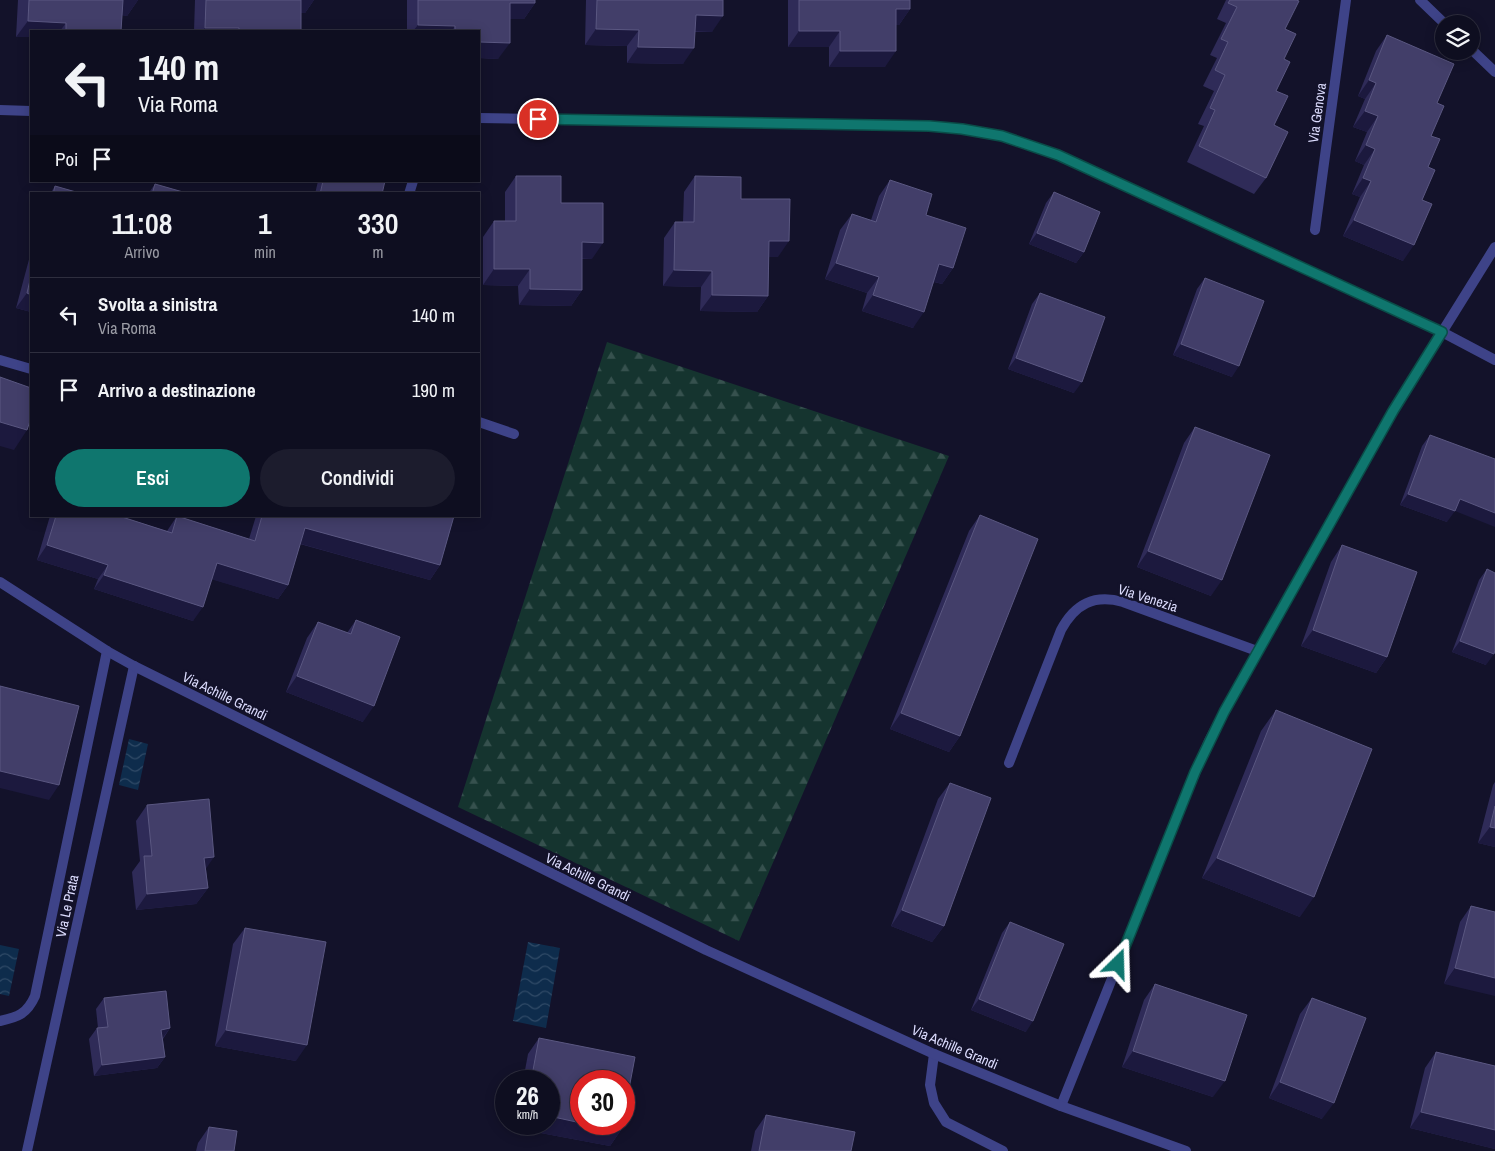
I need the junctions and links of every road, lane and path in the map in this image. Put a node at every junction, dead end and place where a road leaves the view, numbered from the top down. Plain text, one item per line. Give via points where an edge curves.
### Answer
1 (1346, 0) edge
2 (1420, 0) edge
3 (1436, 15) edge
4 (1480, 58) edge
5 (1495, 72) edge
6 (0, 110) edge
7 (30, 111) edge
8 (480, 118) edge
9 (1315, 230) dead end
10 (1495, 247) edge
11 (1442, 332) junction
12 (0, 360) edge
13 (1495, 360) edge
14 (30, 369) edge
15 (480, 422) edge
16 (514, 434) dead end
17 (0, 582) edge
18 (107, 651) junction
19 (1257, 651) junction
20 (134, 666) junction
21 (1009, 763) dead end
22 (0, 1021) edge
23 (934, 1054) junction
24 (1061, 1106) junction
25 (27, 1151) edge
26 (1003, 1151) edge
27 (1186, 1151) edge

1 - 9 street, Via Genova
2 - 3 street
4 - 5 street
6 - 7 street
8 - 11 street via 929,126 1002,136 1068,159
10 - 11 street
11 - 13 street
11 - 19 street via 1393,411
12 - 14 street
15 - 16 street
17 - 18 street, Via Achille Grandi
18 - 20 street, Via Achille Grandi
18 - 22 street, Via Le Prata via 35,996 27,1011
19 - 21 street, Via Venezia via 1123,602 1103,598 1085,603 1071,614 1061,630
19 - 24 street via 1195,772
20 - 23 street, Via Achille Grandi via 706,950
20 - 25 street, Via Le Prata
23 - 24 street, Via Achille Grandi
23 - 26 street via 930,1085 934,1103 946,1122
24 - 27 street, Via Achille Grandi

